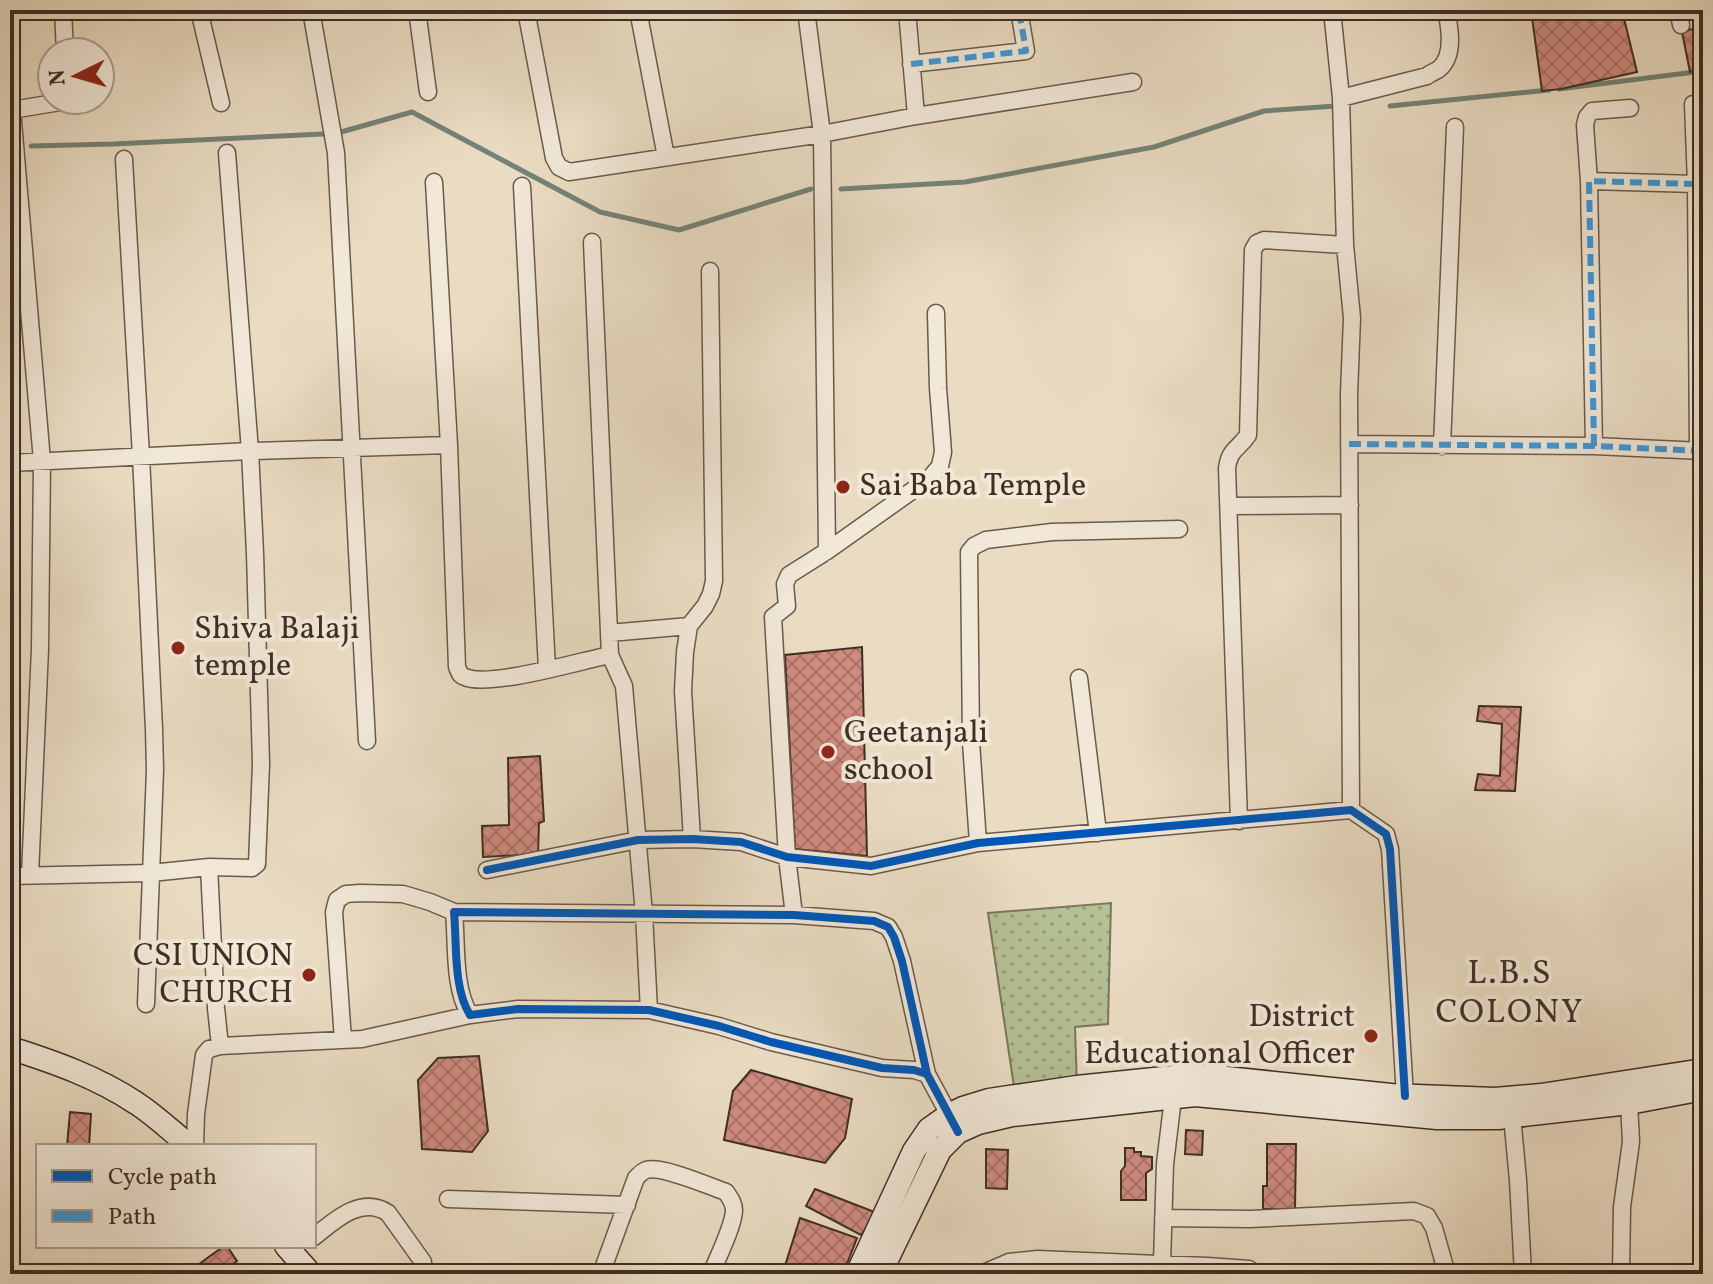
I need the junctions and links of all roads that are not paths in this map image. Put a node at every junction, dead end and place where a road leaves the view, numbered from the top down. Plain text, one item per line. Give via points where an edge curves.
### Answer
1 (63, 10) edge
2 (199, 10) edge
3 (311, 10) edge
4 (417, 10) edge
5 (526, 10) edge
6 (638, 10) edge
7 (806, 10) edge
8 (907, 10) edge
9 (1019, 10) edge
10 (1332, 10) edge
11 (1446, 10) edge
12 (64, 36) edge
13 (911, 64) junction
14 (1133, 82) dead end
15 (428, 92) dead end
16 (1341, 98) junction
17 (221, 103) dead end
18 (1693, 104) dead end
19 (36, 106) edge
20 (1630, 108) dead end
21 (11, 110) edge
22 (916, 116) junction
23 (1455, 127) dead end
24 (822, 134) junction
25 (227, 153) dead end
26 (666, 157) junction
27 (124, 159) dead end
28 (1589, 181) junction
29 (434, 182) dead end
30 (1700, 184) edge
31 (522, 186) dead end
32 (592, 242) dead end
33 (1345, 245) junction
34 (710, 271) dead end
35 (936, 313) dead end
36 (1349, 444) junction
37 (449, 445) junction
38 (1442, 446) junction
39 (1594, 446) junction
40 (353, 447) junction
41 (250, 451) junction
42 (1701, 451) edge
43 (141, 456) junction
44 (42, 461) junction
45 (10, 463) edge
46 (1350, 505) junction
47 (1229, 506) junction
48 (1179, 529) dead end
49 (827, 551) junction
50 (688, 628) junction
51 (609, 633) junction
52 (615, 664) junction
53 (547, 669) junction
54 (1079, 678) dead end
55 (367, 741) dead end
56 (1351, 810) junction
57 (1239, 821) junction
58 (1098, 833) junction
59 (692, 839) junction
60 (638, 840) junction
61 (978, 843) junction
62 (787, 857) junction
63 (209, 867) junction
64 (487, 870) dead end
65 (151, 873) junction
66 (30, 875) junction
67 (10, 876) edge
68 (454, 912) junction
69 (644, 914) junction
70 (794, 915) junction
71 (146, 1004) dead end
72 (649, 1010) junction
73 (470, 1015) junction
74 (343, 1040) junction
75 (220, 1046) junction
76 (10, 1048) edge
77 (10, 1062) edge
78 (1703, 1070) edge
79 (927, 1074) junction
80 (1703, 1089) edge
81 (1405, 1096) junction
82 (1173, 1098) junction
83 (1629, 1103) junction
84 (1512, 1116) junction
85 (953, 1123) junction
86 (165, 1144) edge
87 (190, 1144) edge
88 (193, 1144) edge
89 (448, 1199) dead end
90 (627, 1205) junction
91 (1163, 1218) junction
92 (316, 1235) edge
93 (274, 1248) edge
94 (293, 1255) edge
95 (423, 1262) dead end
96 (1162, 1263) junction
97 (1077, 1267) edge
98 (311, 1274) edge
99 (601, 1274) edge
100 (711, 1274) edge
101 (857, 1274) edge
102 (880, 1274) edge
103 (981, 1274) edge
104 (1255, 1274) edge
105 (1447, 1274) edge
106 (1523, 1274) edge
107 (1621, 1274) edge

1 - 12 street
2 - 17 street
3 - 40 street via 336,153
4 - 15 street
5 - 26 street via 559,167 580,171
6 - 26 street
7 - 24 street
8 - 13 street
9 - 13 street via 1026,51
10 - 16 street
11 - 16 street via 1450,40 1439,69
13 - 22 street
14 - 22 street
16 - 33 street
18 - 30 street
19 - 21 street
20 - 28 street via 1592,111 1587,117
21 - 44 street
22 - 24 street
23 - 38 street
24 - 26 street
24 - 49 street
25 - 41 street
27 - 43 street
28 - 30 street
28 - 39 street
29 - 37 street
30 - 42 street
31 - 53 street
32 - 51 street
33 - 36 street via 1352,318
33 - 47 street via 1264,240 1253,250 1248,435 1229,457
34 - 50 street via 714,581 705,606
35 - 49 street via 940,466
36 - 38 street
36 - 46 street
37 - 40 street
37 - 53 street via 457,667 466,678 494,681
38 - 39 street
39 - 42 street
40 - 41 street
40 - 55 street
41 - 43 street
41 - 63 street via 261,764 257,864
43 - 44 street
43 - 65 street via 155,770
44 - 45 street
44 - 66 street
46 - 47 street
46 - 56 street
47 - 57 street
48 - 61 street via 1052,532 986,540 969,552
49 - 62 street via 789,575 787,606 773,617
50 - 51 street
50 - 59 street via 683,691
51 - 52 street
52 - 53 street
52 - 60 street via 624,686
54 - 58 street
56 - 57 street
56 - 81 street via 1386,834 1390,849
57 - 58 street
58 - 61 street
59 - 60 street
59 - 62 street via 741,842
60 - 64 street
60 - 69 street
61 - 62 street via 871,866
62 - 70 street
63 - 65 street
63 - 75 street
65 - 66 street
65 - 71 street
66 - 67 street
68 - 69 street
68 - 73 street via 460,990
68 - 74 street via 403,894 346,894 337,900
69 - 70 street
69 - 72 street
70 - 79 street via 874,921 888,927 902,961
72 - 73 street via 518,1009
72 - 79 street via 882,1068
73 - 74 street
74 - 75 street
75 - 88 street via 204,1055
76 - 87 main road via 108,1086
77 - 86 main road via 87,1089
78 - 81 main road via 1526,1097
79 - 85 street
80 - 83 main road
81 - 85 main road via 1183,1076 989,1100 963,1108
82 - 84 main road via 1195,1095 1437,1118
82 - 85 main road
82 - 91 street
83 - 84 main road
83 - 107 street
84 - 106 street
85 - 101 main road via 929,1129 914,1151
85 - 102 main road
89 - 90 street
90 - 99 street
90 - 100 street via 636,1178 653,1169 726,1192 733,1220
91 - 96 street
91 - 105 street via 1414,1211 1427,1216 1434,1228
92 - 95 street via 352,1209 380,1208
93 - 94 main road
94 - 98 main road
96 - 97 street
96 - 104 street via 1249,1269
97 - 103 street via 1037,1259 1009,1262

